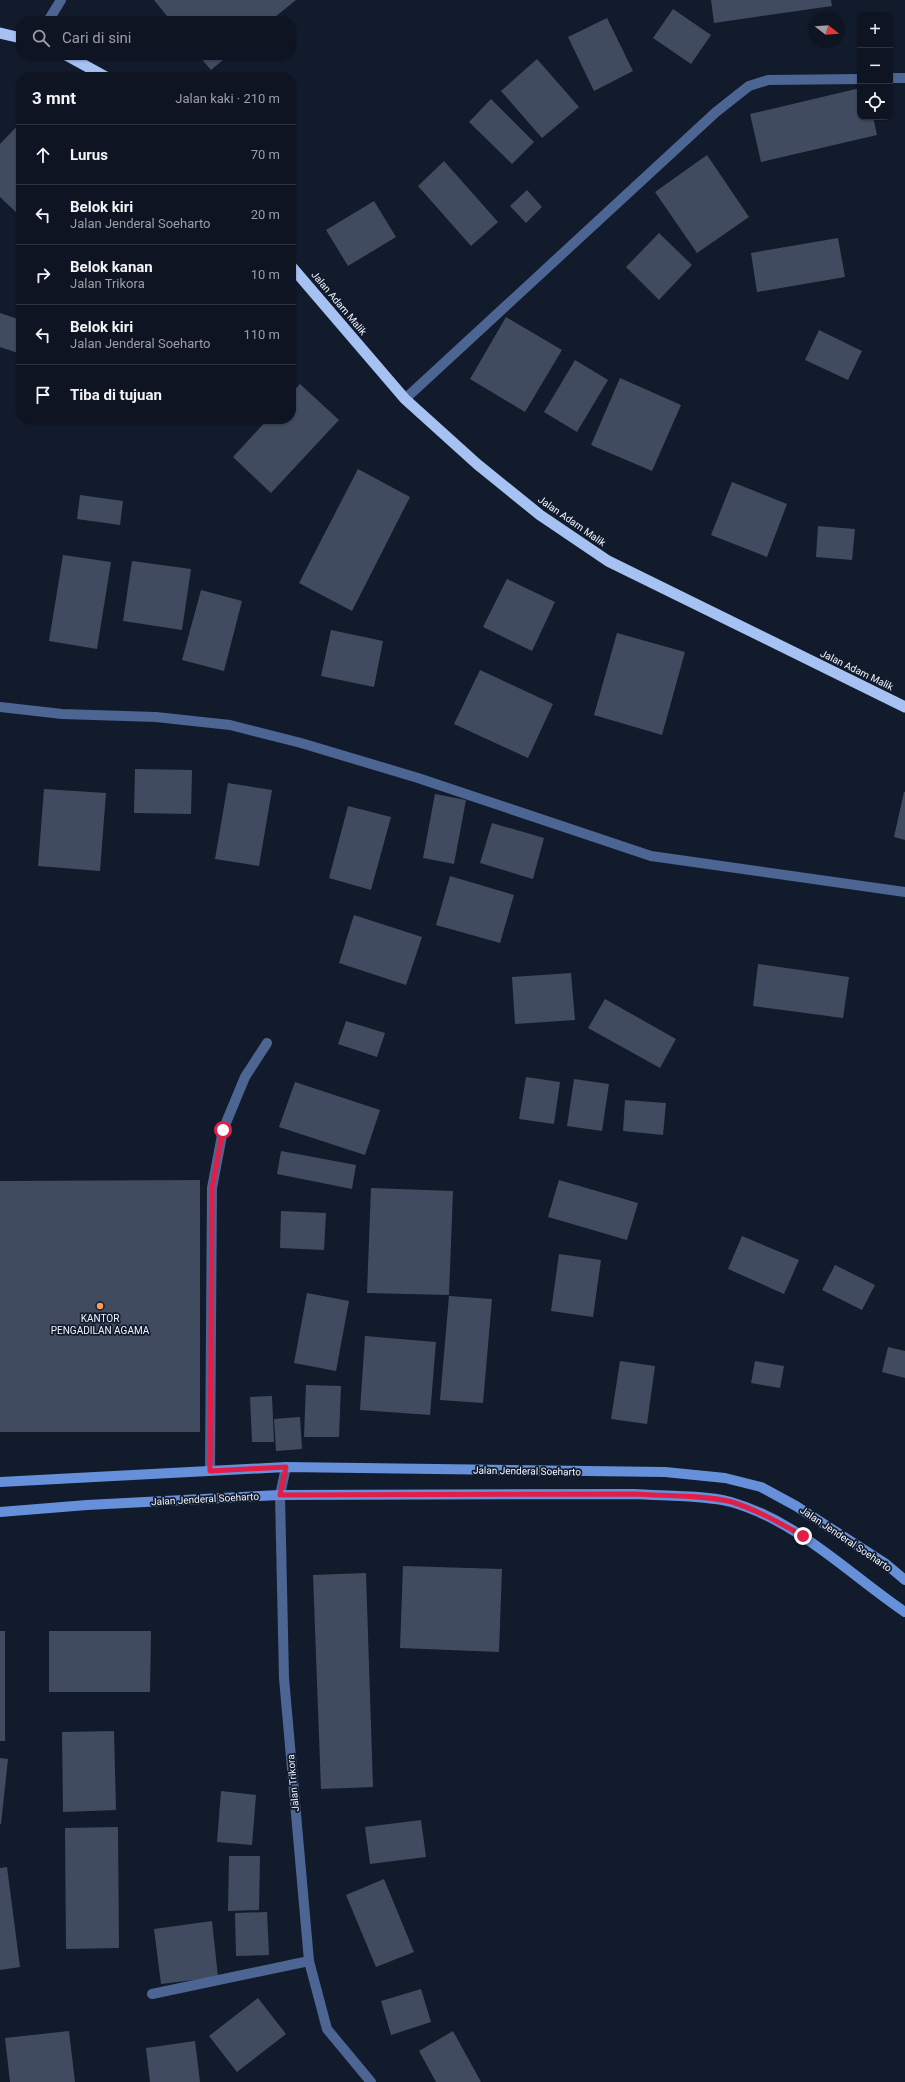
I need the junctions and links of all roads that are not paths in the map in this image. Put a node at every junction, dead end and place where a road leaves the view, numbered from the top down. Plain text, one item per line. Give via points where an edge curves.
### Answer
1 (61, 0) edge
2 (51, 16) edge
3 (0, 33) edge
4 (16, 37) edge
5 (75, 60) edge
6 (97, 72) edge
7 (893, 78) edge
8 (905, 78) edge
9 (857, 79) edge
10 (296, 272) edge
11 (405, 399) junction
12 (0, 707) edge
13 (905, 707) edge
14 (905, 892) edge
15 (266, 1043) dead end
16 (286, 1467) junction
17 (210, 1471) junction
18 (0, 1482) edge
19 (280, 1495) junction
20 (0, 1512) edge
21 (905, 1580) edge
22 (905, 1612) edge
23 (309, 1961) junction
24 (152, 1994) dead end
25 (371, 2082) edge

1 - 2 street
3 - 4 highway
5 - 6 highway
7 - 8 street
9 - 11 street via 768,80 749,86 716,112
10 - 11 highway, Jalan Adam Malik
11 - 13 highway, Jalan Adam Malik via 477,464 535,510 608,561
12 - 14 street via 62,714 156,717 230,725 418,778 652,856
15 - 17 street via 245,1077 223,1130 212,1188
16 - 17 main road, Jalan Jenderal Soeharto
16 - 19 street, Jalan Trikora
16 - 21 main road, Jalan Jenderal Soeharto via 665,1472 725,1478 761,1487 796,1506 886,1564
17 - 18 main road, Jalan Jenderal Soeharto
19 - 20 main road, Jalan Jenderal Soeharto
19 - 22 main road, Jalan Jenderal Soeharto via 634,1494 730,1502 768,1516 803,1536
19 - 23 street, Jalan Trikora via 284,1678
23 - 24 street
23 - 25 street, Jalan Trikora via 327,2029

